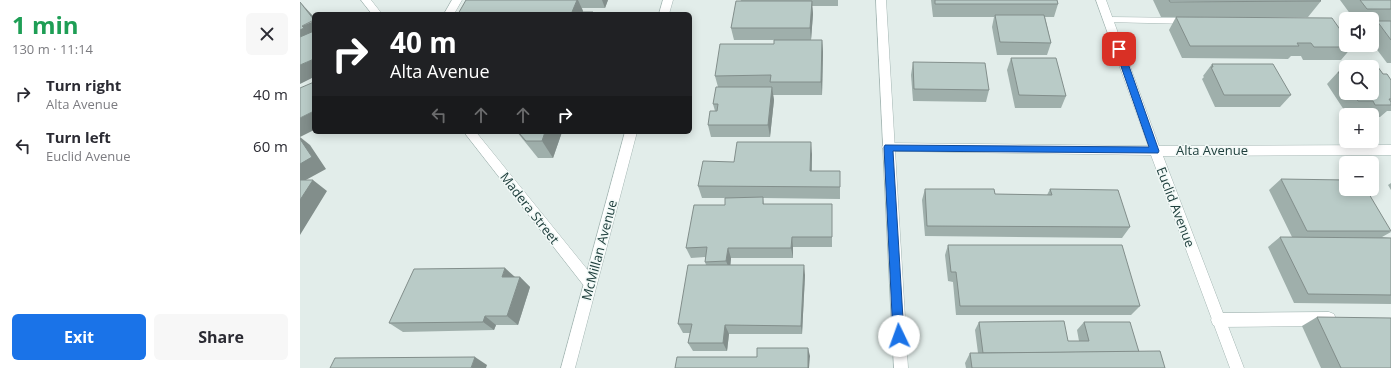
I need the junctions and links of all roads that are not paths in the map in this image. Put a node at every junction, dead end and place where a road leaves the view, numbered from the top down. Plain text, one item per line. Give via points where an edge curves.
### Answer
1 (366, 0) edge
2 (457, 0) edge
3 (668, 0) edge
4 (881, 0) edge
5 (1101, 0) edge
6 (375, 12) edge
7 (450, 12) edge
8 (665, 12) edge
9 (1109, 20) junction
10 (1197, 21) edge
11 (472, 134) edge
12 (630, 134) edge
13 (888, 147) junction
14 (1391, 150) edge
15 (1154, 151) junction
16 (590, 283) junction
17 (1346, 319) edge
18 (1218, 320) junction
19 (568, 368) edge
20 (900, 368) edge
21 (1237, 368) edge

1 - 6 street
2 - 7 street
3 - 8 street
4 - 13 street
5 - 9 street, Euclid Avenue
9 - 10 street
9 - 15 street, Euclid Avenue
11 - 16 street, Madera Street
12 - 16 street, McMillan Avenue
13 - 15 street, Alta Avenue
13 - 20 street
14 - 15 street, Alta Avenue
15 - 18 street, Euclid Avenue
16 - 19 street, McMillan Avenue
17 - 18 street
18 - 21 street, Euclid Avenue

